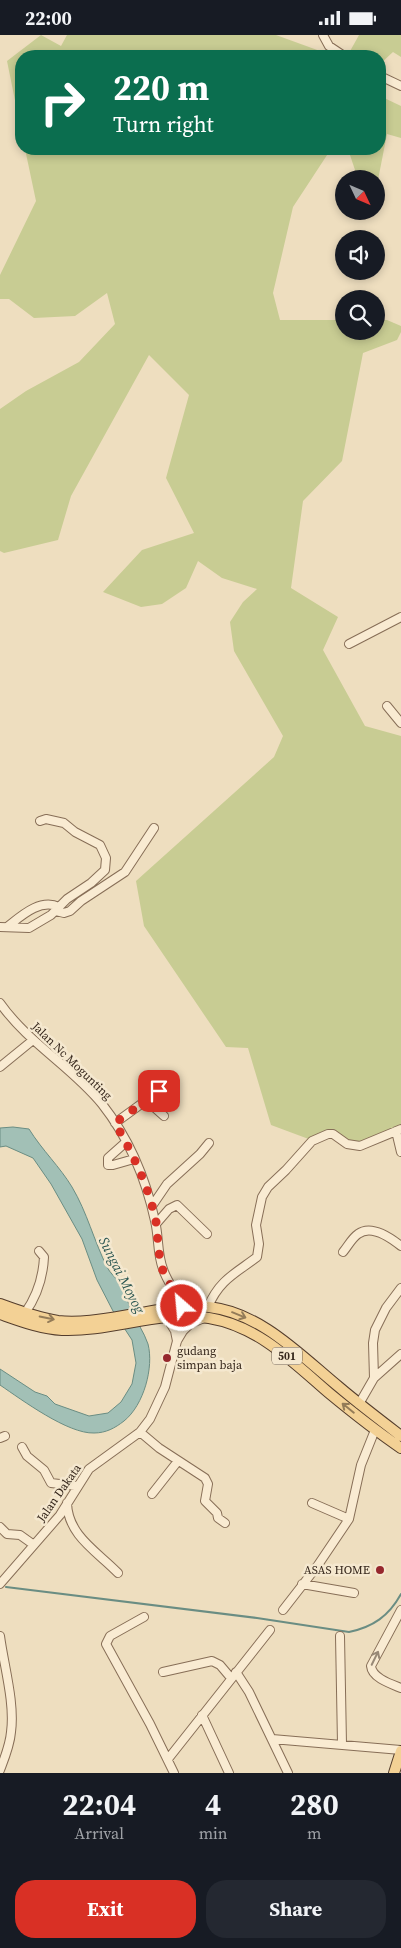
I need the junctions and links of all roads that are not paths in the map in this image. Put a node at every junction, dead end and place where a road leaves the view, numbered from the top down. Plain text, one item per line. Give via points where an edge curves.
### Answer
1 (323, 35) edge
2 (335, 50) edge
3 (386, 79) edge
4 (401, 86) edge
5 (401, 617) edge
6 (349, 644) dead end
7 (387, 705) dead end
8 (401, 723) edge
9 (40, 821) dead end
10 (154, 828) dead end
11 (58, 909) junction
12 (3, 927) edge
13 (0, 1003) edge
14 (33, 1040) junction
15 (0, 1067) edge
16 (159, 1091) dead end
17 (146, 1100) junction
18 (164, 1116) dead end
19 (115, 1123) junction
20 (399, 1130) edge
21 (126, 1141) junction
22 (209, 1143) dead end
23 (401, 1152) edge
24 (134, 1159) junction
25 (152, 1206) junction
26 (156, 1224) junction
27 (206, 1234) dead end
28 (401, 1246) edge
29 (39, 1251) dead end
30 (343, 1252) dead end
31 (401, 1288) edge
32 (0, 1304) edge
33 (182, 1306) junction
34 (208, 1307) junction
35 (25, 1313) junction
36 (0, 1314) edge
37 (207, 1317) junction
38 (167, 1318) junction
39 (107, 1322) junction
40 (177, 1341) junction
41 (401, 1354) edge
42 (374, 1378) junction
43 (359, 1404) junction
44 (375, 1430) junction
45 (140, 1432) junction
46 (401, 1436) edge
47 (22, 1447) dead end
48 (401, 1448) edge
49 (178, 1461) junction
50 (77, 1486) junction
51 (152, 1494) dead end
52 (67, 1503) junction
53 (312, 1503) dead end
54 (350, 1519) junction
55 (225, 1523) dead end
56 (0, 1527) edge
57 (34, 1545) junction
58 (118, 1573) dead end
59 (1, 1580) edge
60 (302, 1584) junction
61 (354, 1593) dead end
62 (283, 1610) dead end
63 (401, 1610) edge
64 (144, 1617) dead end
65 (270, 1630) dead end
66 (0, 1636) edge
67 (340, 1636) dead end
68 (163, 1672) dead end
69 (234, 1675) junction
70 (401, 1688) edge
71 (202, 1715) junction
72 (272, 1739) junction
73 (342, 1744) junction
74 (401, 1751) edge
75 (168, 1759) junction
76 (0, 1769) edge
77 (174, 1773) edge
78 (229, 1773) edge
79 (288, 1773) edge
80 (394, 1773) edge

1 - 2 street
3 - 4 street
5 - 6 street
7 - 8 street
9 - 11 street via 64,823 100,845 106,858 105,870
10 - 11 street via 124,872 70,911 64,913
11 - 12 street via 29,928
11 - 12 street via 49,904 37,907
13 - 14 street, Jalan Nc Mogunting
14 - 15 street
14 - 19 street, Jalan Nc Mogunting via 93,1094
16 - 17 street
17 - 18 street
17 - 19 street
19 - 21 street, Jalan Nc Mogunting
20 - 23 street
20 - 34 street via 360,1145 347,1144 328,1134 306,1146 262,1197 256,1225 257,1257 226,1280 214,1293
21 - 24 street, Jalan Nc Mogunting
21 - 24 street via 108,1158 108,1165
22 - 25 street via 167,1183
24 - 25 street, Jalan Nc Mogunting
25 - 26 street, Jalan Nc Mogunting
26 - 27 street via 177,1205
26 - 33 street, Jalan Nc Mogunting via 162,1269
28 - 30 street via 379,1233 362,1231
29 - 35 street via 44,1257 41,1280
31 - 42 street via 375,1330
32 - 35 main road, 501
33 - 34 main road, 501
33 - 39 main road, 501
34 -> 43 main road, 501 via 244,1316 267,1329
35 -> 39 main road, 501 via 60,1321
36 - 39 main road, 501 via 54,1329 70,1330
37 - 38 main road, 501
37 - 40 street, Jalan Dakata via 190,1324
44 -> 37 main road, 501 via 264,1339
38 - 39 main road, 501
38 - 40 street
40 - 45 street, Jalan Dakata via 157,1408
41 - 42 street
42 - 43 street
43 - 46 main road, 501
44 - 48 main road, 501
44 - 54 street via 361,1465
45 - 49 street
45 - 50 street, Jalan Dakata via 93,1465
47 - 50 street via 27,1456 44,1470 51,1483
49 - 51 street
49 - 55 street via 205,1478 208,1484 205,1501
50 - 52 street, Jalan Dakata
52 - 57 street, Jalan Dakata
52 - 58 street via 78,1536
53 - 54 street
54 - 60 street
56 - 57 street via 6,1534 20,1535
57 - 59 street, Jalan Dakata
60 - 61 street
60 - 62 street
70 -> 63 street via 375,1675 371,1666
64 - 75 street via 110,1636 106,1644
65 - 69 street
66 - 76 street via 12,1707 9,1744
67 - 73 street
68 - 69 street via 212,1661
69 - 71 street
69 - 72 street via 249,1692
71 - 75 street
71 - 78 street
72 - 73 street
72 - 79 street
73 - 74 street
74 - 80 main road
75 - 77 street

